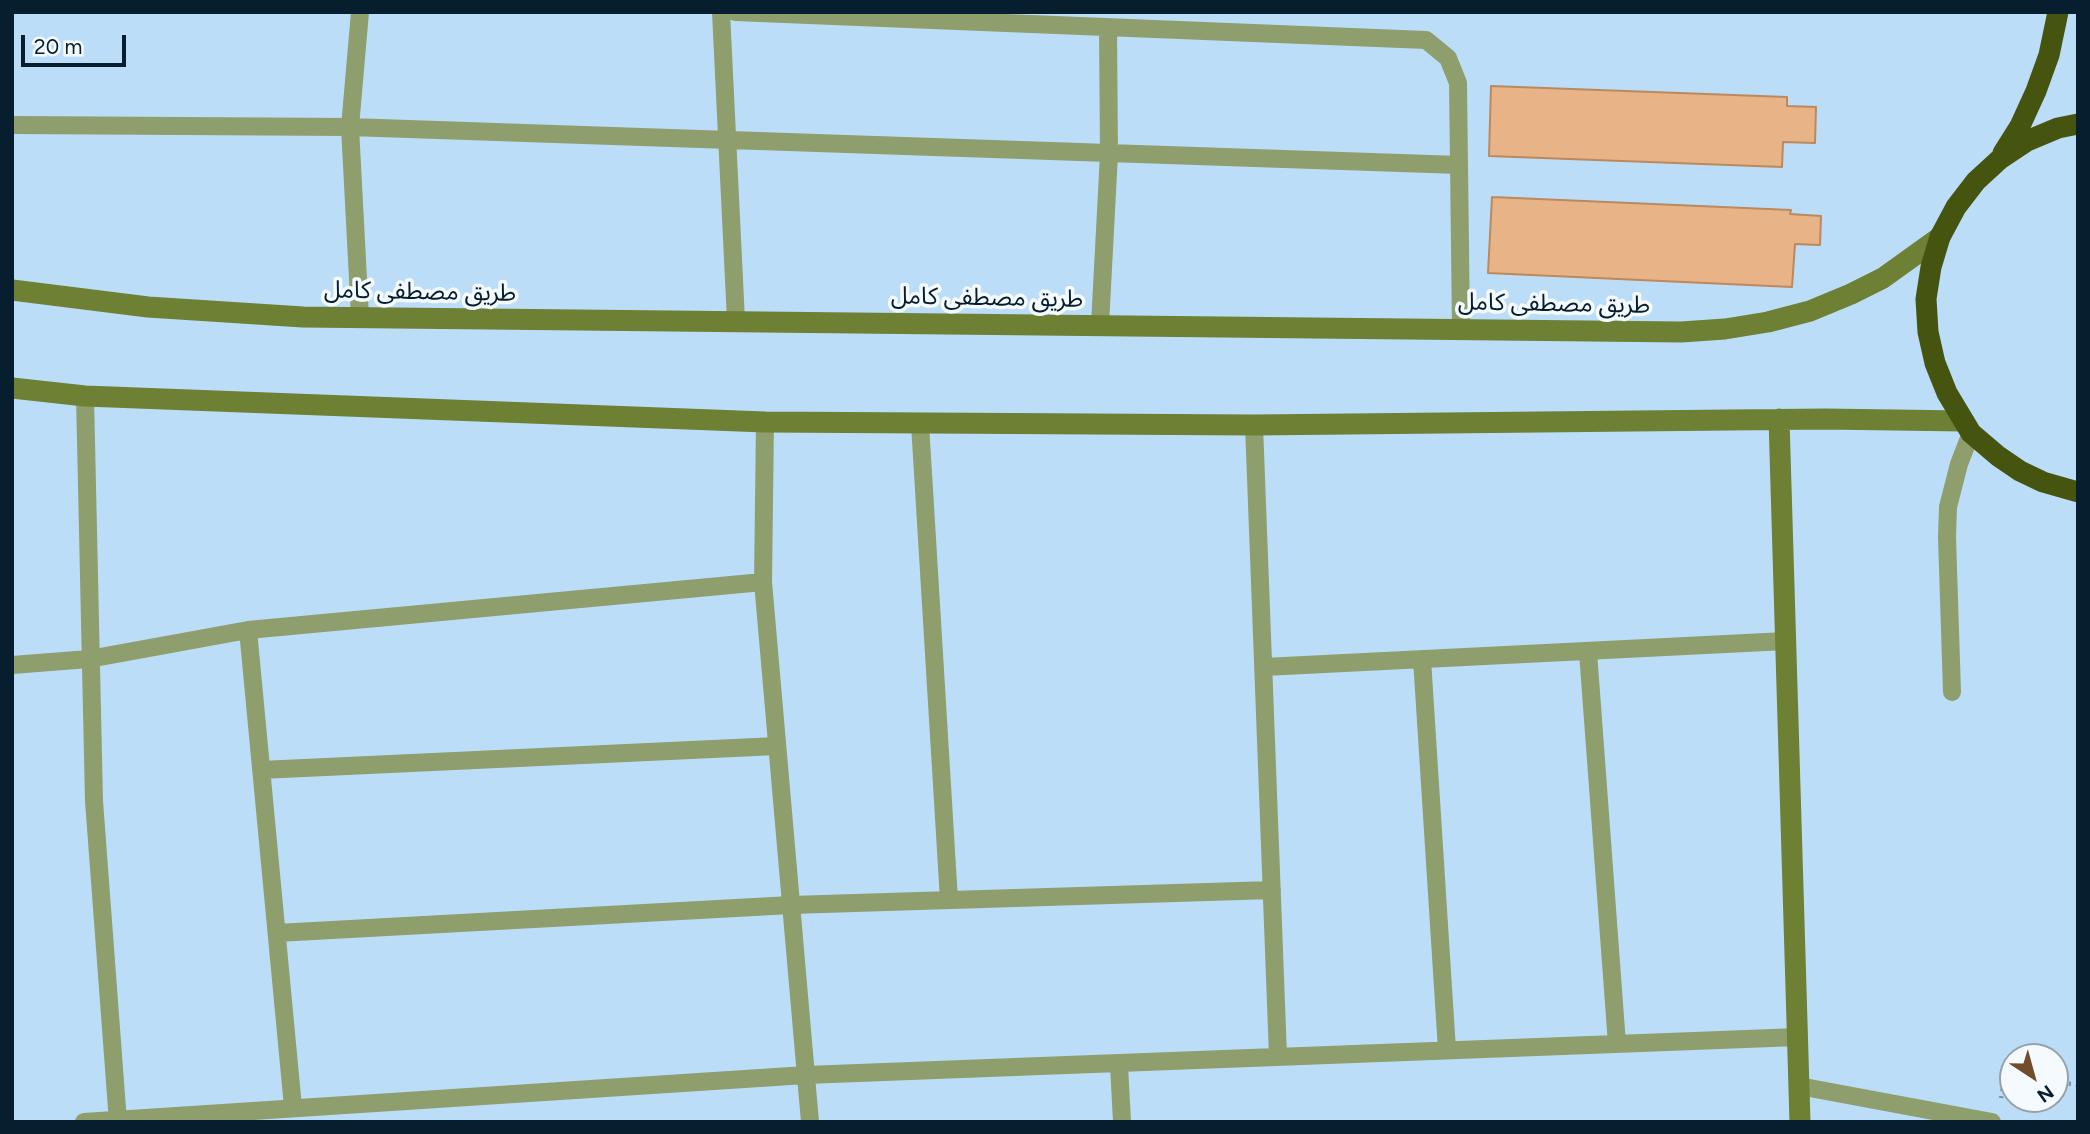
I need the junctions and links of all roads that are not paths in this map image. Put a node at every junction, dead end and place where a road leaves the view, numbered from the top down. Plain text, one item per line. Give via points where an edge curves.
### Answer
1 (360, 12) edge
2 (721, 12) edge
3 (735, 12) edge
4 (2058, 12) edge
5 (1108, 28) junction
6 (2078, 124) edge
7 (12, 125) edge
8 (350, 127) junction
9 (727, 141) junction
10 (1109, 154) junction
11 (2000, 159) junction
12 (1459, 165) junction
13 (1940, 237) junction
14 (12, 290) edge
15 (360, 317) junction
16 (736, 321) junction
17 (1101, 325) junction
18 (1461, 329) junction
19 (12, 388) edge
20 (85, 396) junction
21 (1779, 419) junction
22 (765, 422) junction
23 (920, 424) junction
24 (1254, 425) junction
25 (1967, 427) junction
26 (2078, 492) edge
27 (763, 582) junction
28 (248, 630) junction
29 (1786, 641) junction
30 (1588, 652) junction
31 (89, 659) junction
32 (1422, 659) junction
33 (12, 665) edge
34 (1264, 667) junction
35 (1952, 692) dead end
36 (777, 746) junction
37 (261, 770) junction
38 (1272, 890) junction
39 (949, 900) junction
40 (791, 905) junction
41 (277, 933) junction
42 (1798, 1037) junction
43 (1617, 1044) junction
44 (1447, 1050) junction
45 (1278, 1056) junction
46 (1119, 1065) junction
47 (806, 1075) junction
48 (1799, 1086) junction
49 (293, 1107) junction
50 (118, 1120) edge
51 (84, 1122) edge
52 (810, 1122) edge
53 (1122, 1122) edge
54 (1800, 1122) edge
55 (1992, 1122) edge

1 - 8 lane
2 - 9 lane
3 - 5 lane
4 - 11 highway via 2036,91
5 - 10 lane
5 - 12 lane via 1426,40 1448,58 1458,83
6 - 11 highway via 2028,141
7 - 8 lane
8 - 9 lane
8 - 15 lane
9 - 10 lane
9 - 16 lane
10 - 12 lane
10 - 17 lane
11 - 13 highway via 1962,199
12 - 18 lane
13 - 18 main road, طريق مصطفى كامل via 1852,294 1768,322 1681,332
13 - 25 highway via 1931,267 1928,332 1943,383
14 - 15 main road, طريق مصطفى كامل via 225,314
15 - 16 main road, طريق مصطفى كامل
16 - 17 main road, طريق مصطفى كامل
17 - 18 main road, طريق مصطفى كامل
19 - 20 main road
20 - 22 main road
20 - 31 lane
21 - 24 main road
21 - 25 main road
21 - 29 main road
22 - 23 main road
22 - 27 lane
23 - 24 main road
23 - 39 lane
24 - 34 lane
25 - 26 highway via 2020,471
25 - 35 lane via 1948,507
27 - 28 lane
27 - 36 lane
28 - 31 lane
28 - 37 lane
29 - 30 lane
29 - 42 main road
30 - 32 lane
30 - 43 lane
31 - 33 lane
31 - 50 lane via 94,801
32 - 34 lane
32 - 44 lane
34 - 38 lane
36 - 37 lane
36 - 40 lane
37 - 41 lane
38 - 39 lane
38 - 45 lane
39 - 40 lane
40 - 41 lane
40 - 47 lane
41 - 49 lane
42 - 43 lane
42 - 48 main road
43 - 44 lane
44 - 45 lane
45 - 46 lane
46 - 47 lane
46 - 53 lane
47 - 49 lane
47 - 52 lane
48 - 54 main road
48 - 55 lane
49 - 50 lane
50 - 51 lane

